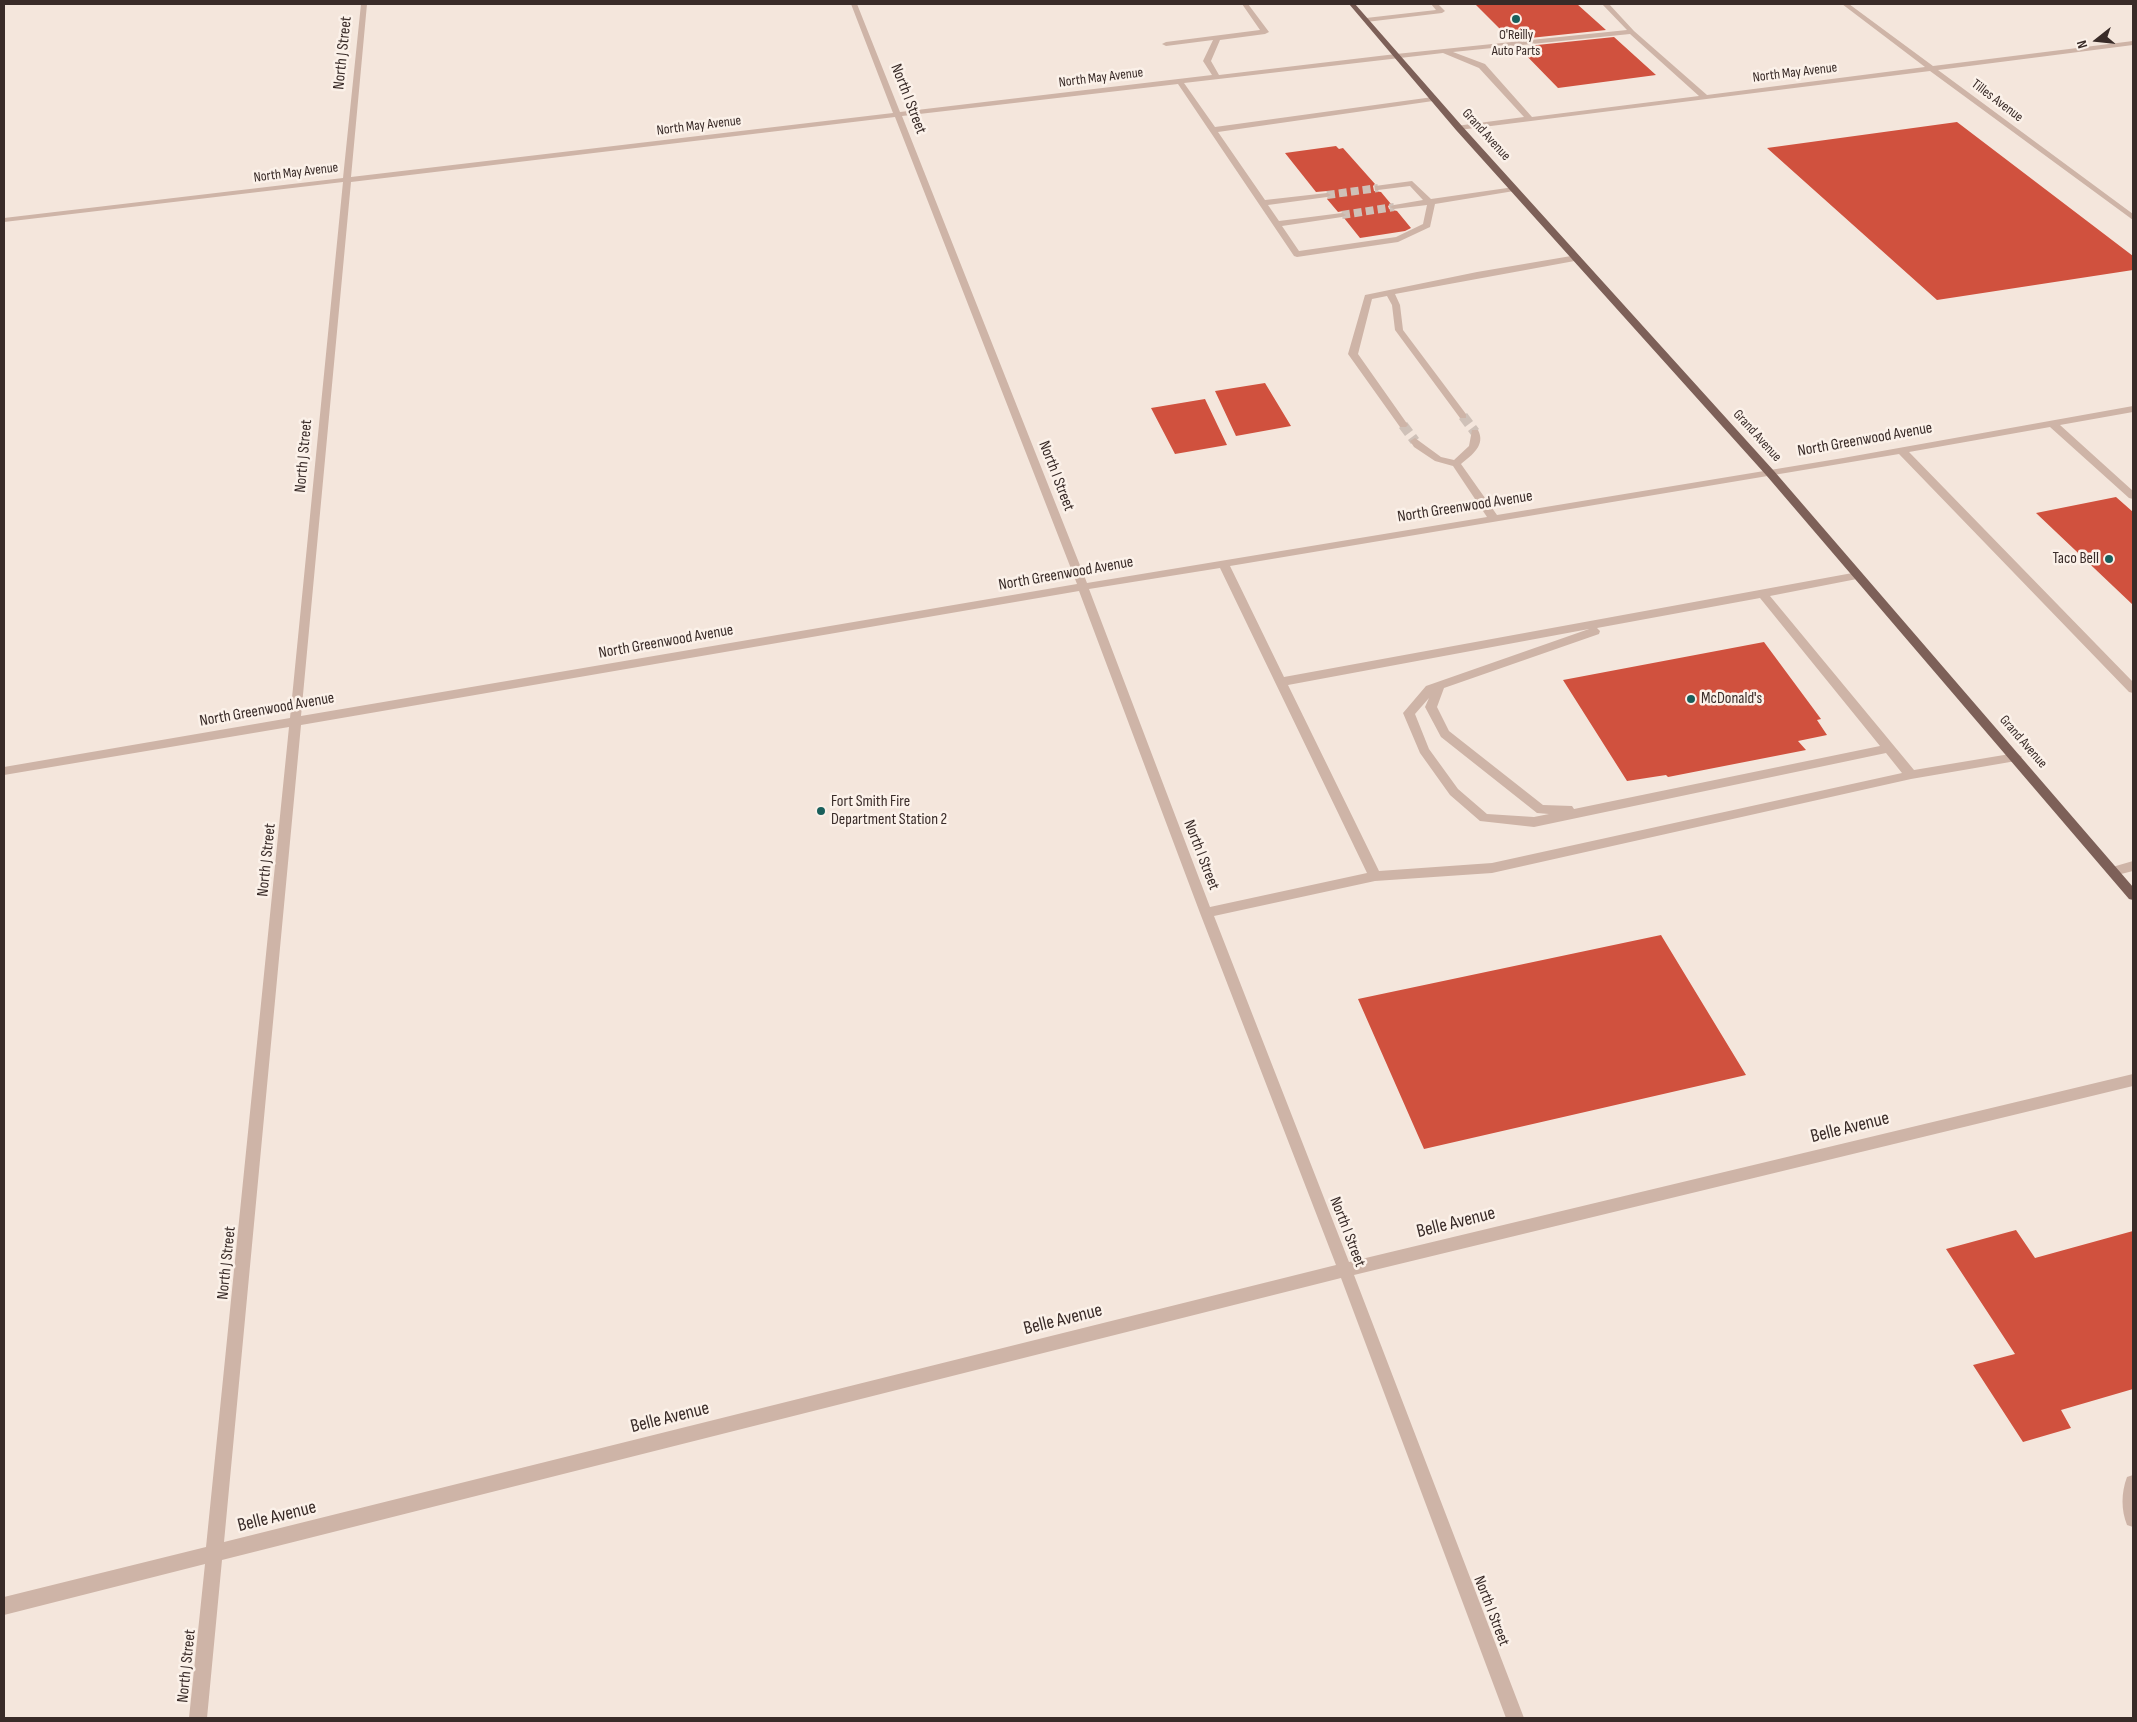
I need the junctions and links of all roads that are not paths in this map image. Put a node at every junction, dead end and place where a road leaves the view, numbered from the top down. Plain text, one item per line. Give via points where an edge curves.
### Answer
1 (364, 4) edge
2 (854, 4) edge
3 (1245, 4) edge
4 (1352, 4) edge
5 (1434, 4) edge
6 (1605, 4) edge
7 (1845, 4) edge
8 (1366, 20) junction
9 (1632, 32) junction
10 (1218, 37) junction
11 (2133, 43) edge
12 (1166, 44) dead end
13 (1444, 51) junction
14 (1396, 56) junction
15 (1933, 69) junction
16 (1217, 77) junction
17 (1180, 82) junction
18 (1705, 97) junction
19 (1433, 99) junction
20 (897, 115) junction
21 (1530, 119) junction
22 (1459, 128) junction
23 (1213, 130) junction
24 (346, 180) junction
25 (1378, 188) tunnel mouth
26 (1514, 188) junction
27 (1326, 194) tunnel mouth
28 (1429, 202) junction
29 (1262, 203) junction
30 (1394, 207) tunnel mouth
31 (1342, 215) tunnel mouth
32 (2133, 218) edge
33 (4, 220) edge
34 (1277, 224) junction
35 (1577, 258) junction
36 (1390, 292) junction
37 (2133, 409) edge
38 (1463, 416) tunnel mouth
39 (2052, 423) junction
40 (1403, 425) tunnel mouth
41 (1475, 432) dead end
42 (1415, 441) tunnel mouth
43 (1901, 450) junction
44 (1456, 464) junction
45 (1770, 473) junction
46 (2133, 496) edge
47 (1494, 519) junction
48 (1224, 564) junction
49 (1858, 576) junction
50 (1082, 587) junction
51 (1763, 594) junction
52 (1628, 619) junction
53 (1281, 682) junction
54 (1439, 686) junction
55 (2133, 689) edge
56 (295, 722) junction
57 (1889, 748) junction
58 (2016, 757) junction
59 (4, 771) edge
60 (1911, 775) junction
61 (1600, 808) junction
62 (2133, 866) edge
63 (2113, 871) junction
64 (1375, 876) junction
65 (2133, 895) edge
66 (1206, 913) junction
67 (2133, 1080) edge
68 (1344, 1270) junction
69 (2133, 1483) edge
70 (2133, 1519) edge
71 (214, 1553) junction
72 (4, 1606) edge
73 (198, 1718) edge
74 (1515, 1718) edge

1 - 24 street, North J Street
2 - 20 street, North I Street
3 - 10 street via 1265,32
4 - 8 main road, Grand Avenue
5 - 8 street via 1442,12
6 - 9 street
7 - 15 street, Tilles Avenue
8 - 14 main road, Grand Avenue
9 - 13 street, North May Avenue
9 - 18 street
10 - 12 street
10 - 16 street via 1207,61
11 - 15 street, North May Avenue
13 - 14 street, North May Avenue
13 - 21 street via 1482,66
14 - 16 street, North May Avenue
14 - 19 main road, Grand Avenue
15 - 18 street, North May Avenue
15 - 32 street, Tilles Avenue
16 - 17 street, North May Avenue
17 - 20 street, North May Avenue
17 - 23 street
18 - 21 street, North May Avenue
19 - 22 main road, Grand Avenue
19 - 23 street
20 - 24 street, North May Avenue
20 - 50 street, North I Street
21 - 22 street, North May Avenue
22 - 26 main road, Grand Avenue
23 - 29 street
24 - 33 street, North May Avenue
24 - 56 street, North J Street
25 - 28 street via 1412,183
26 - 28 street
26 - 35 main road, Grand Avenue
27 - 29 street
28 - 30 street
28 - 34 street via 1432,205 1427,225 1398,238 1306,253 1297,254
29 - 34 street
31 - 34 street
35 - 36 street
35 - 45 main road, Grand Avenue
36 - 38 street via 1396,305 1399,330
36 - 40 street via 1368,297 1353,354
37 - 39 street, North Greenwood Avenue
39 - 43 street, North Greenwood Avenue
39 - 46 street
41 - 44 street via 1475,447
42 - 44 street via 1438,459
43 - 45 street, North Greenwood Avenue
43 - 55 street
44 - 47 street
45 - 47 street, North Greenwood Avenue
45 - 49 main road, Grand Avenue
47 - 48 street, North Greenwood Avenue
48 - 50 street, North Greenwood Avenue
48 - 53 street
49 - 51 street
49 - 58 main road, Grand Avenue
50 - 56 street, North Greenwood Avenue
50 - 66 street, North I Street
51 - 52 street
51 - 57 street
52 - 53 street
52 - 54 street
53 - 64 street
54 - 61 street via 1431,707 1445,734 1541,810
54 - 61 street via 1430,689 1409,713 1424,750 1454,792 1484,818 1534,822
56 - 59 street, North Greenwood Avenue
56 - 71 street, North J Street
57 - 60 street
57 - 61 street
58 - 60 street
58 - 63 main road, Grand Avenue
60 - 64 street via 1492,868
62 - 63 street
63 - 65 main road, Grand Avenue
64 - 66 street
66 - 68 street, North I Street
67 - 68 street, Belle Avenue
68 - 71 street, Belle Avenue
68 - 74 street, North I Street
69 - 70 street via 2130,1510
71 - 72 street, Belle Avenue
71 - 73 street, North J Street

